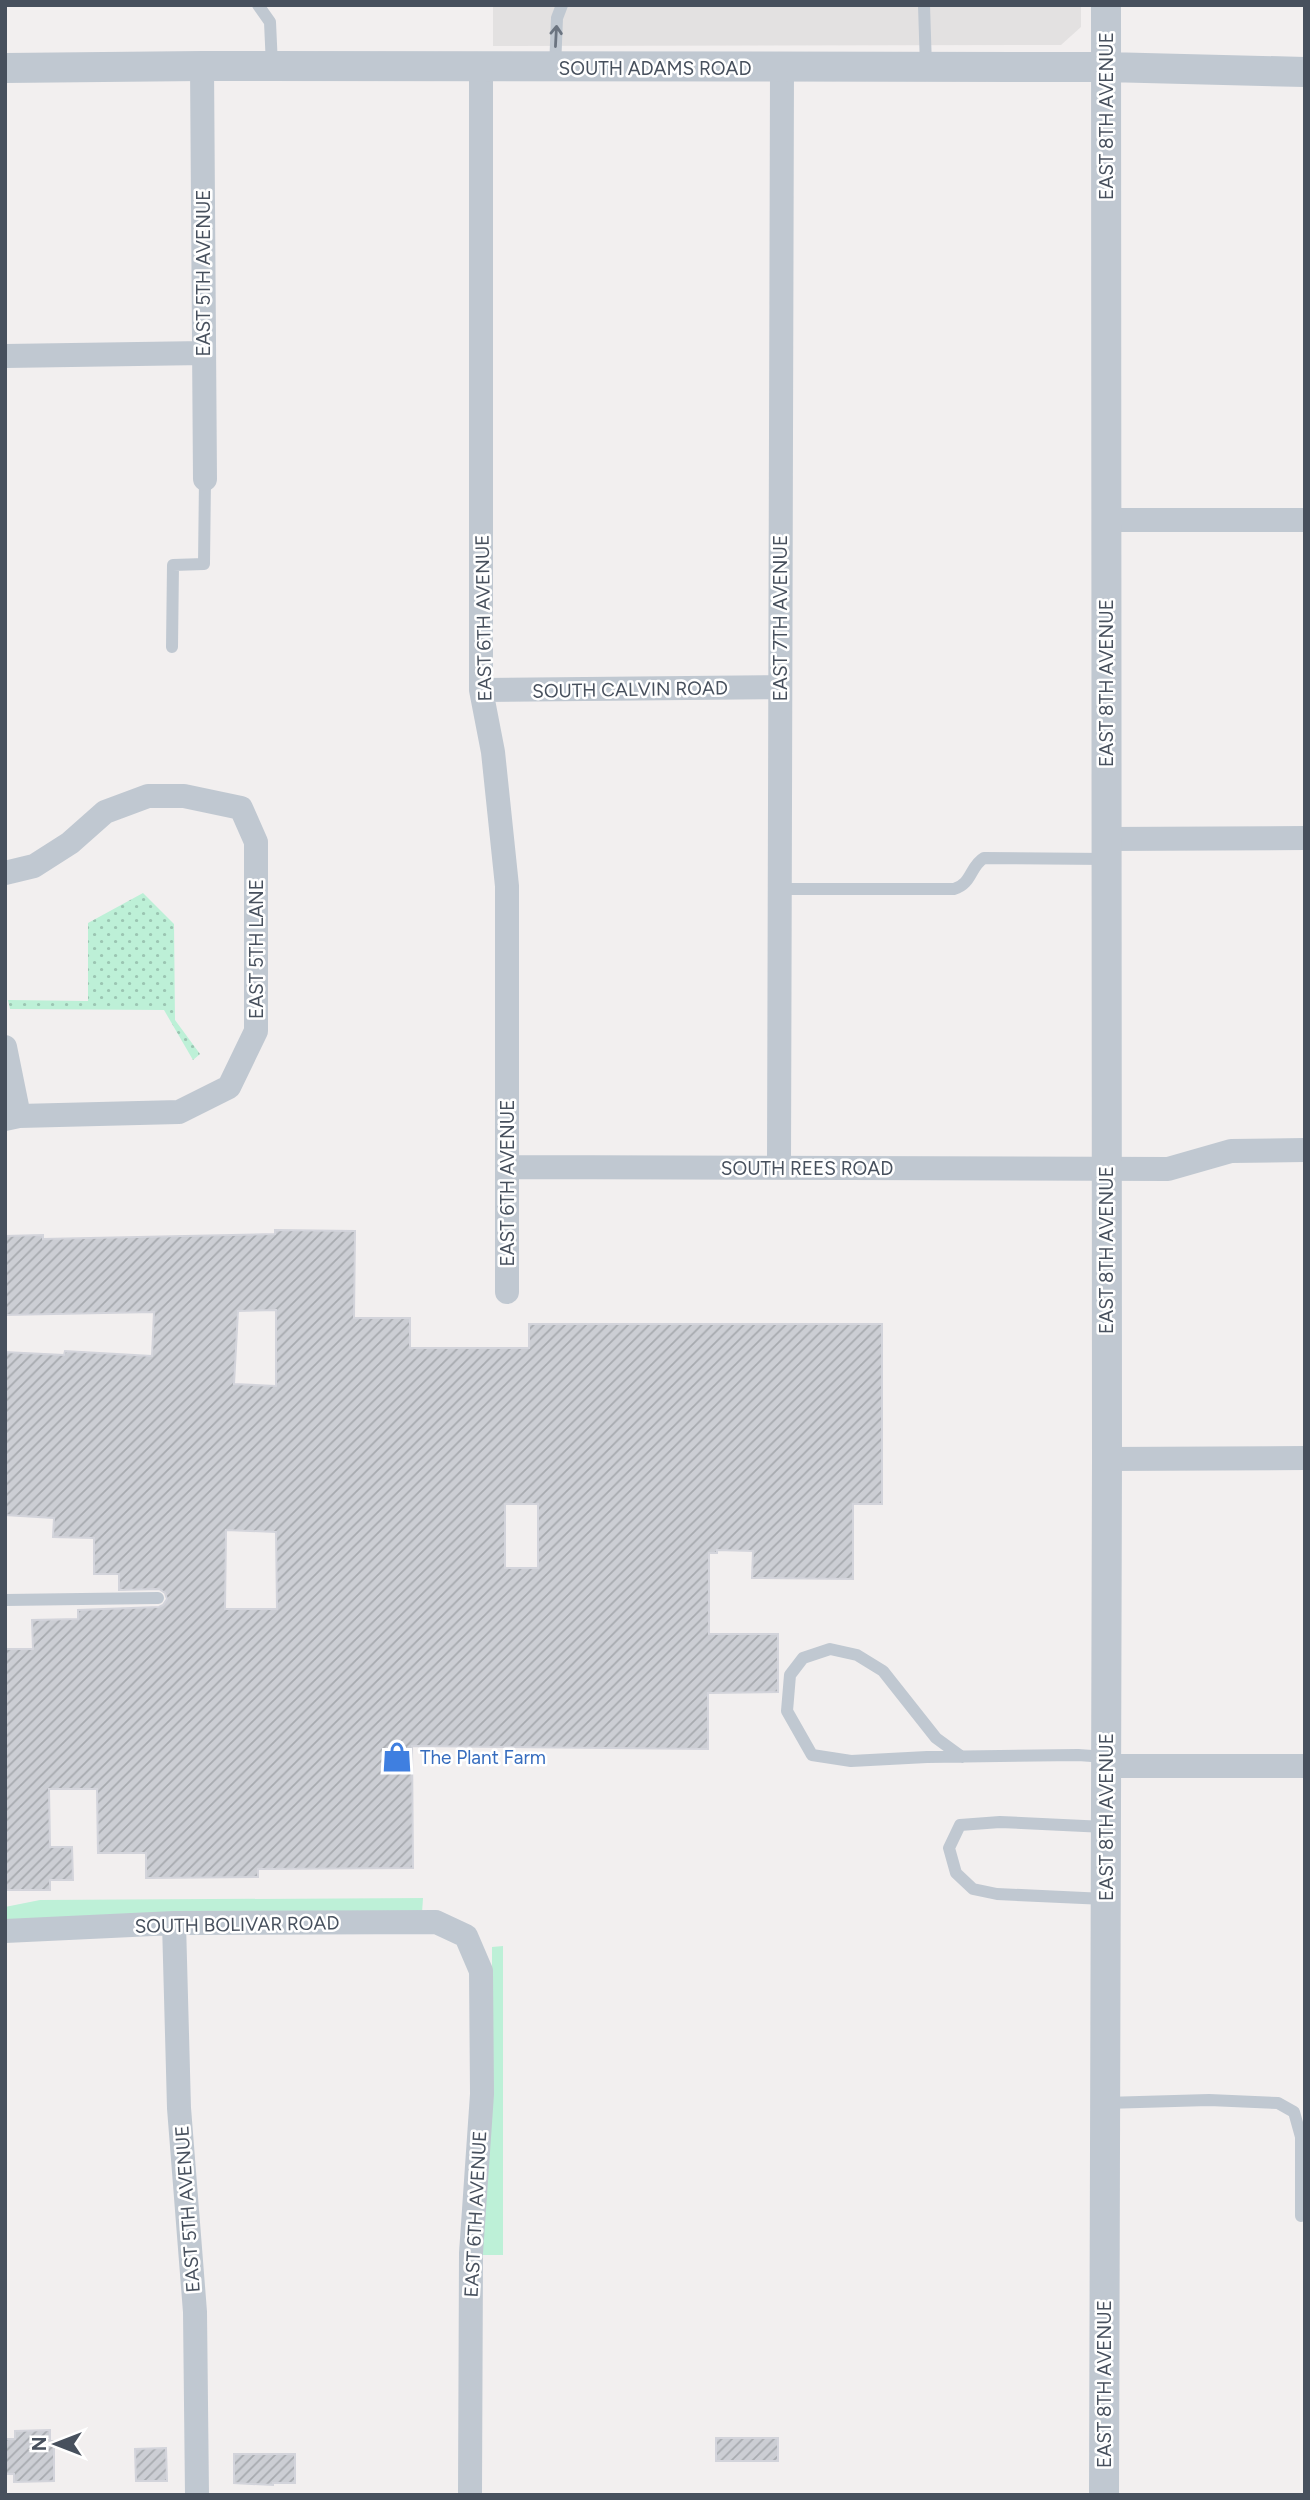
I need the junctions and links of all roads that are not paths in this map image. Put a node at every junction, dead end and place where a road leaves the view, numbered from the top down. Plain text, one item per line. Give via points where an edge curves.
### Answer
1 (258, 5) edge
2 (562, 5) edge
3 (924, 5) edge
4 (1106, 5) edge
5 (202, 66) junction
6 (272, 67) junction
7 (1106, 67) junction
8 (5, 68) edge
9 (481, 68) junction
10 (555, 68) junction
11 (926, 68) junction
12 (782, 69) junction
13 (1305, 72) edge
14 (204, 354) junction
15 (5, 356) edge
16 (205, 479) joint
17 (1105, 520) junction
18 (1305, 520) edge
19 (172, 647) dead end
20 (779, 687) junction
21 (481, 690) junction
22 (1305, 838) edge
23 (1107, 849) junction
24 (5, 873) edge
25 (779, 889) junction
26 (5, 1047) edge
27 (12, 1117) edge
28 (1305, 1150) edge
29 (507, 1167) junction
30 (779, 1167) junction
31 (1106, 1169) junction
32 (507, 1292) dead end
33 (1305, 1458) edge
34 (1107, 1459) junction
35 (158, 1598) dead end
36 (5, 1600) edge
37 (962, 1757) junction
38 (1107, 1762) junction
39 (1305, 1766) edge
40 (1106, 1827) junction
41 (1106, 1899) junction
42 (174, 1923) junction
43 (5, 1931) edge
44 (466, 1936) joint
45 (1105, 2103) junction
46 (1301, 2216) dead end
47 (197, 2495) edge
48 (470, 2495) edge
49 (1104, 2495) edge

1 - 6 lane via 270,22
10 -> 2 lane via 557,18
3 - 11 lane
4 - 7 street, EAST 8TH AVENUE
5 - 6 street, SOUTH ADAMS ROAD
5 - 8 street, SOUTH ADAMS ROAD
5 - 14 street, EAST 5TH AVENUE
6 - 9 street, SOUTH ADAMS ROAD
7 - 11 street, SOUTH ADAMS ROAD
7 - 13 street, SOUTH ADAMS ROAD
7 - 17 street, EAST 8TH AVENUE
9 - 10 street, SOUTH ADAMS ROAD
9 - 21 street, EAST 6TH AVENUE
10 - 12 street, SOUTH ADAMS ROAD
11 - 12 street, SOUTH ADAMS ROAD
12 - 20 street, EAST 7TH AVENUE
14 - 15 street
14 - 16 street, EAST 5TH AVENUE
16 - 19 lane via 204,564 173,565
17 - 18 street
17 - 23 street, EAST 8TH AVENUE
20 - 21 street, SOUTH CALVIN ROAD
20 - 25 street, EAST 7TH AVENUE
21 - 29 street, EAST 6TH AVENUE via 493,752 507,886
22 - 23 street
23 - 25 lane via 984,858 966,883 954,888
23 - 31 street, EAST 8TH AVENUE
24 - 27 street, EAST 5TH LANE via 34,866 105,812 148,796 184,796 242,808 256,842 256,1031 229,1087 179,1112
25 - 30 street, EAST 7TH AVENUE
26 - 27 street
28 - 31 street, SOUTH REES ROAD via 1231,1151 1168,1169
29 - 30 street, SOUTH REES ROAD
29 - 32 street, EAST 6TH AVENUE
30 - 31 street, SOUTH REES ROAD
31 - 34 street, EAST 8TH AVENUE
33 - 34 street
34 - 38 street, EAST 8TH AVENUE
35 - 36 lane
37 - 37 lane via 851,1761 812,1755 787,1711 790,1675 803,1658 830,1649 857,1655 883,1671 936,1738
37 - 38 lane via 1078,1755
38 - 39 street
38 - 40 street, EAST 8TH AVENUE
40 - 41 street, EAST 8TH AVENUE
40 - 41 lane via 1000,1822 960,1825 949,1848 956,1873 973,1889
41 - 45 street, EAST 8TH AVENUE
42 - 43 street, SOUTH BOLIVAR ROAD
42 - 44 street, SOUTH BOLIVAR ROAD via 436,1922
42 - 47 street, EAST 5TH AVENUE via 179,2108 195,2312
44 - 48 street, EAST 6TH AVENUE via 481,1970 482,2094 471,2253
45 - 46 lane via 1278,2103 1294,2112 1301,2137
45 - 49 street, EAST 8TH AVENUE

